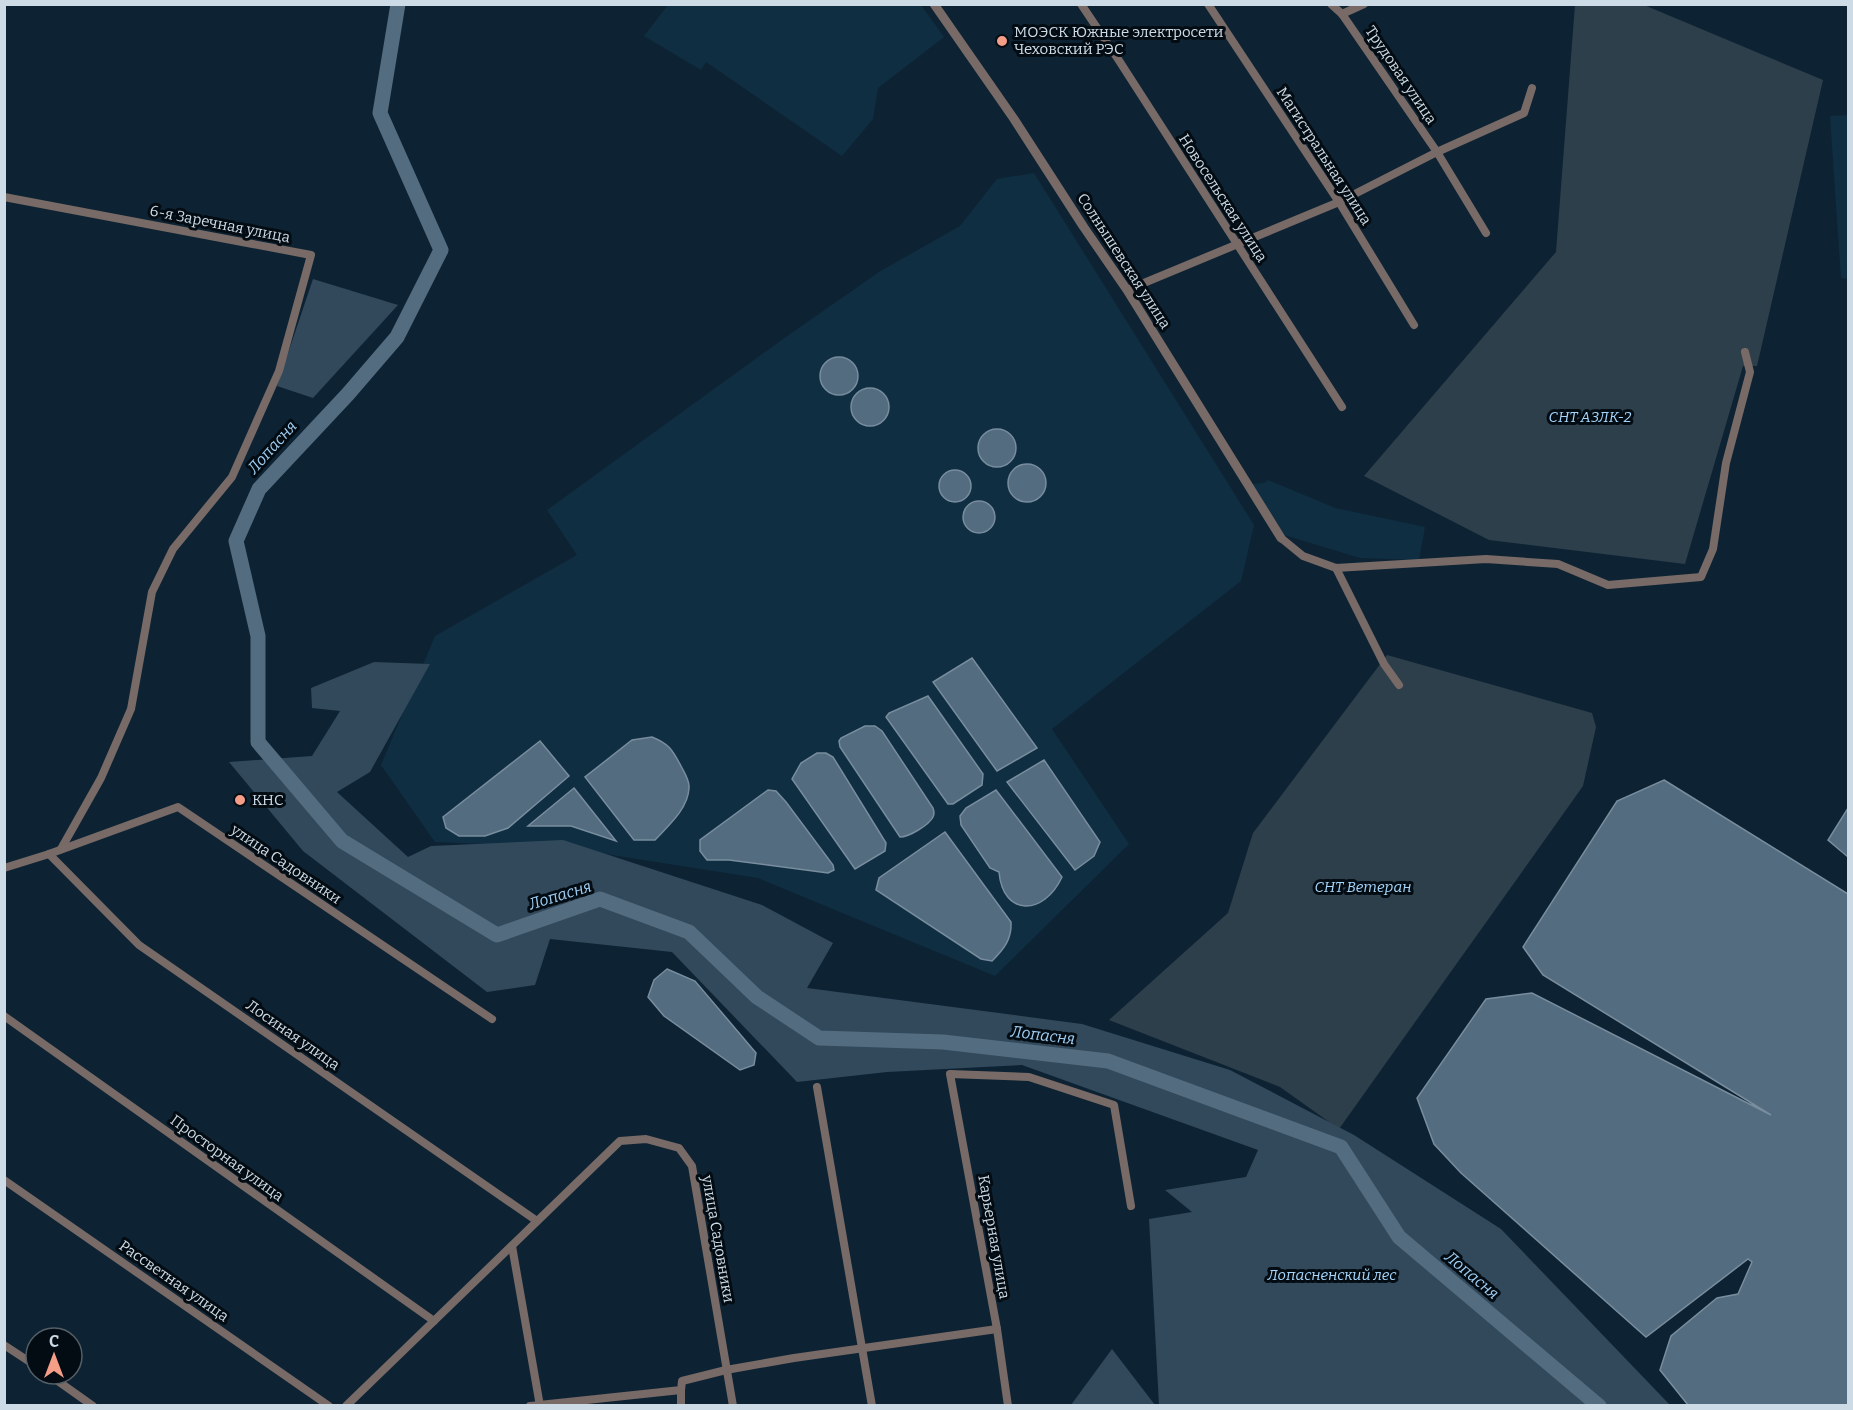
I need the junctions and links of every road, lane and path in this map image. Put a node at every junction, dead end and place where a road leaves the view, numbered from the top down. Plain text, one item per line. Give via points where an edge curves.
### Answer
1 (934, 4) edge
2 (1081, 4) edge
3 (1208, 4) edge
4 (1331, 4) edge
5 (1364, 4) edge
6 (1342, 14) junction
7 (1532, 88) dead end
8 (1437, 152) junction
9 (4, 197) edge
10 (1339, 202) junction
11 (1486, 233) dead end
12 (1236, 243) junction
13 (1127, 290) junction
14 (1414, 325) dead end
15 (1744, 352) dead end
16 (1342, 407) dead end
17 (1281, 538) joint
18 (1336, 568) junction
19 (1399, 685) dead end
20 (61, 849) junction
21 (49, 854) junction
22 (4, 868) edge
23 (4, 1016) edge
24 (492, 1019) dead end
25 (817, 1087) dead end
26 (4, 1180) edge
27 (1131, 1206) dead end
28 (537, 1221) junction
29 (512, 1246) junction
30 (434, 1321) junction
31 (998, 1329) junction
32 (4, 1345) edge
33 (863, 1350) junction
34 (24, 1358) edge
35 (726, 1370) junction
36 (65, 1386) edge
37 (681, 1390) junction
38 (540, 1405) edge
39 (93, 1406) edge
40 (329, 1406) edge
41 (346, 1406) edge
42 (530, 1406) edge
43 (681, 1406) edge
44 (732, 1406) edge
45 (872, 1406) edge
46 (1008, 1406) edge

1 - 13 street, Солнышевская улица
2 - 12 street, Новосельская улица
3 - 10 street, Магистральная улица
4 - 6 street, Трудовая улица
5 - 6 street, Трудовая улица
6 - 8 street, Трудовая улица
7 - 8 street via 1524,113
8 - 10 street
8 - 11 street, Трудовая улица
9 - 20 street, 6-я Заречная улица via 311,255 279,371 232,477 173,549 152,592 131,709 101,778
10 - 12 street
10 - 14 street, Магистральная улица
12 - 13 street
12 - 16 street, Новосельская улица
13 - 17 street, Солнышевская улица
15 - 18 street via 1750,372 1726,463 1713,549 1701,577 1608,585 1558,564 1486,559
17 - 18 street via 1303,556
18 - 19 street via 1384,664
20 - 21 street, улица Садовники
20 - 24 street, улица Садовники via 178,807
21 - 22 street, улица Садовники
21 - 28 street, Лосиная улица via 140,945
23 - 30 street, Просторная улица
25 - 33 street
26 - 40 street, Рассветная улица
27 - 31 street, Карьерная улица via 1114,1105 1029,1077 950,1074
28 - 29 street, улица Садовники
28 - 35 street, улица Садовники via 620,1141 646,1139 679,1148 692,1166
29 - 30 street, улица Садовники
29 - 38 street
30 - 41 street, улица Садовники
31 - 33 street
31 - 46 street, Карьерная улица
32 - 34 street
33 - 35 street
33 - 45 street
35 - 37 street via 682,1381
35 - 44 street, улица Садовники
36 - 39 street
37 - 38 street
37 - 43 street
38 - 42 street

